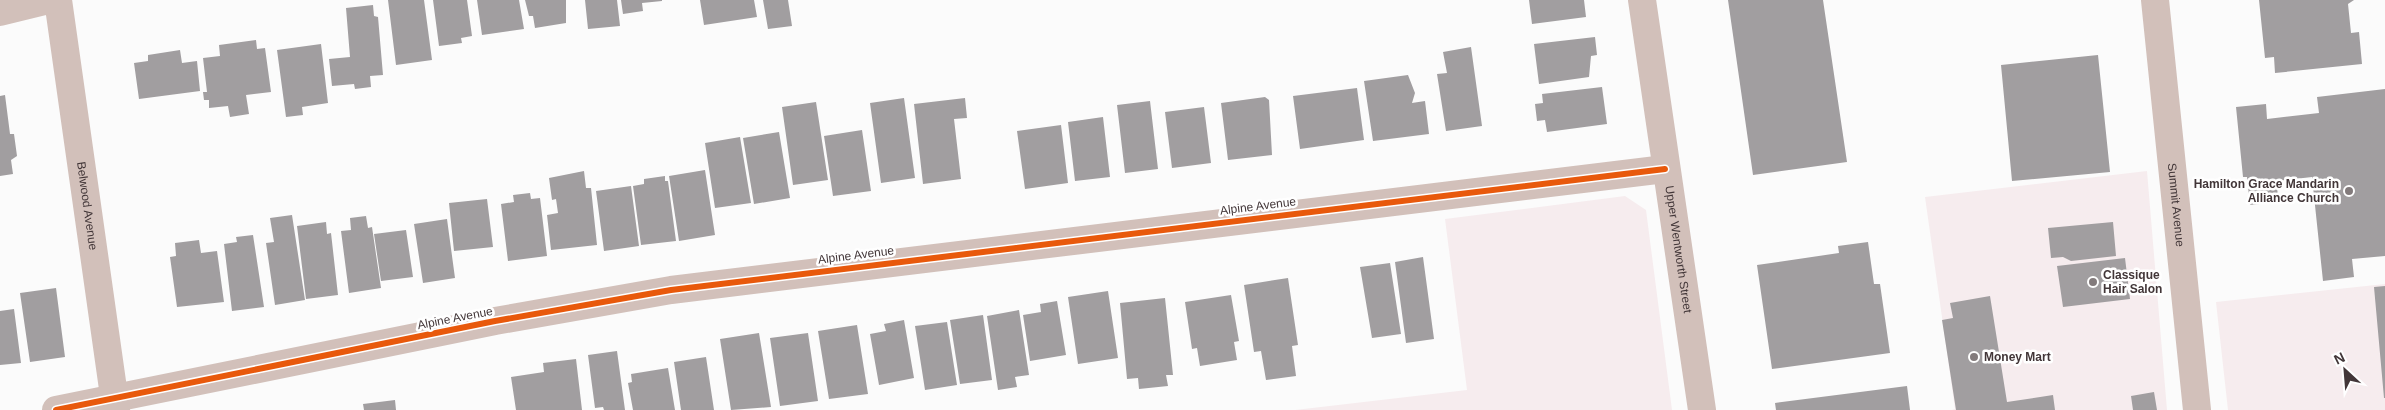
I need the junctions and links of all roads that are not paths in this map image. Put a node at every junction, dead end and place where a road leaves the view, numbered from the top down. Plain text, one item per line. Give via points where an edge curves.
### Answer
1 (49, 0) edge
2 (58, 0) edge
3 (1642, 0) edge
4 (2155, 0) edge
5 (0, 12) edge
6 (1665, 169) junction
7 (116, 404) edge
8 (56, 410) edge
9 (1702, 410) edge
10 (2197, 410) edge

1 - 5 street
2 - 7 street, Belwood Avenue
3 - 6 street, Upper Wentworth Street
4 - 10 street, Summit Avenue
6 - 7 street, Alpine Avenue via 671,290 495,321
6 - 9 street, Upper Wentworth Street
7 - 8 street, Alpine Avenue

